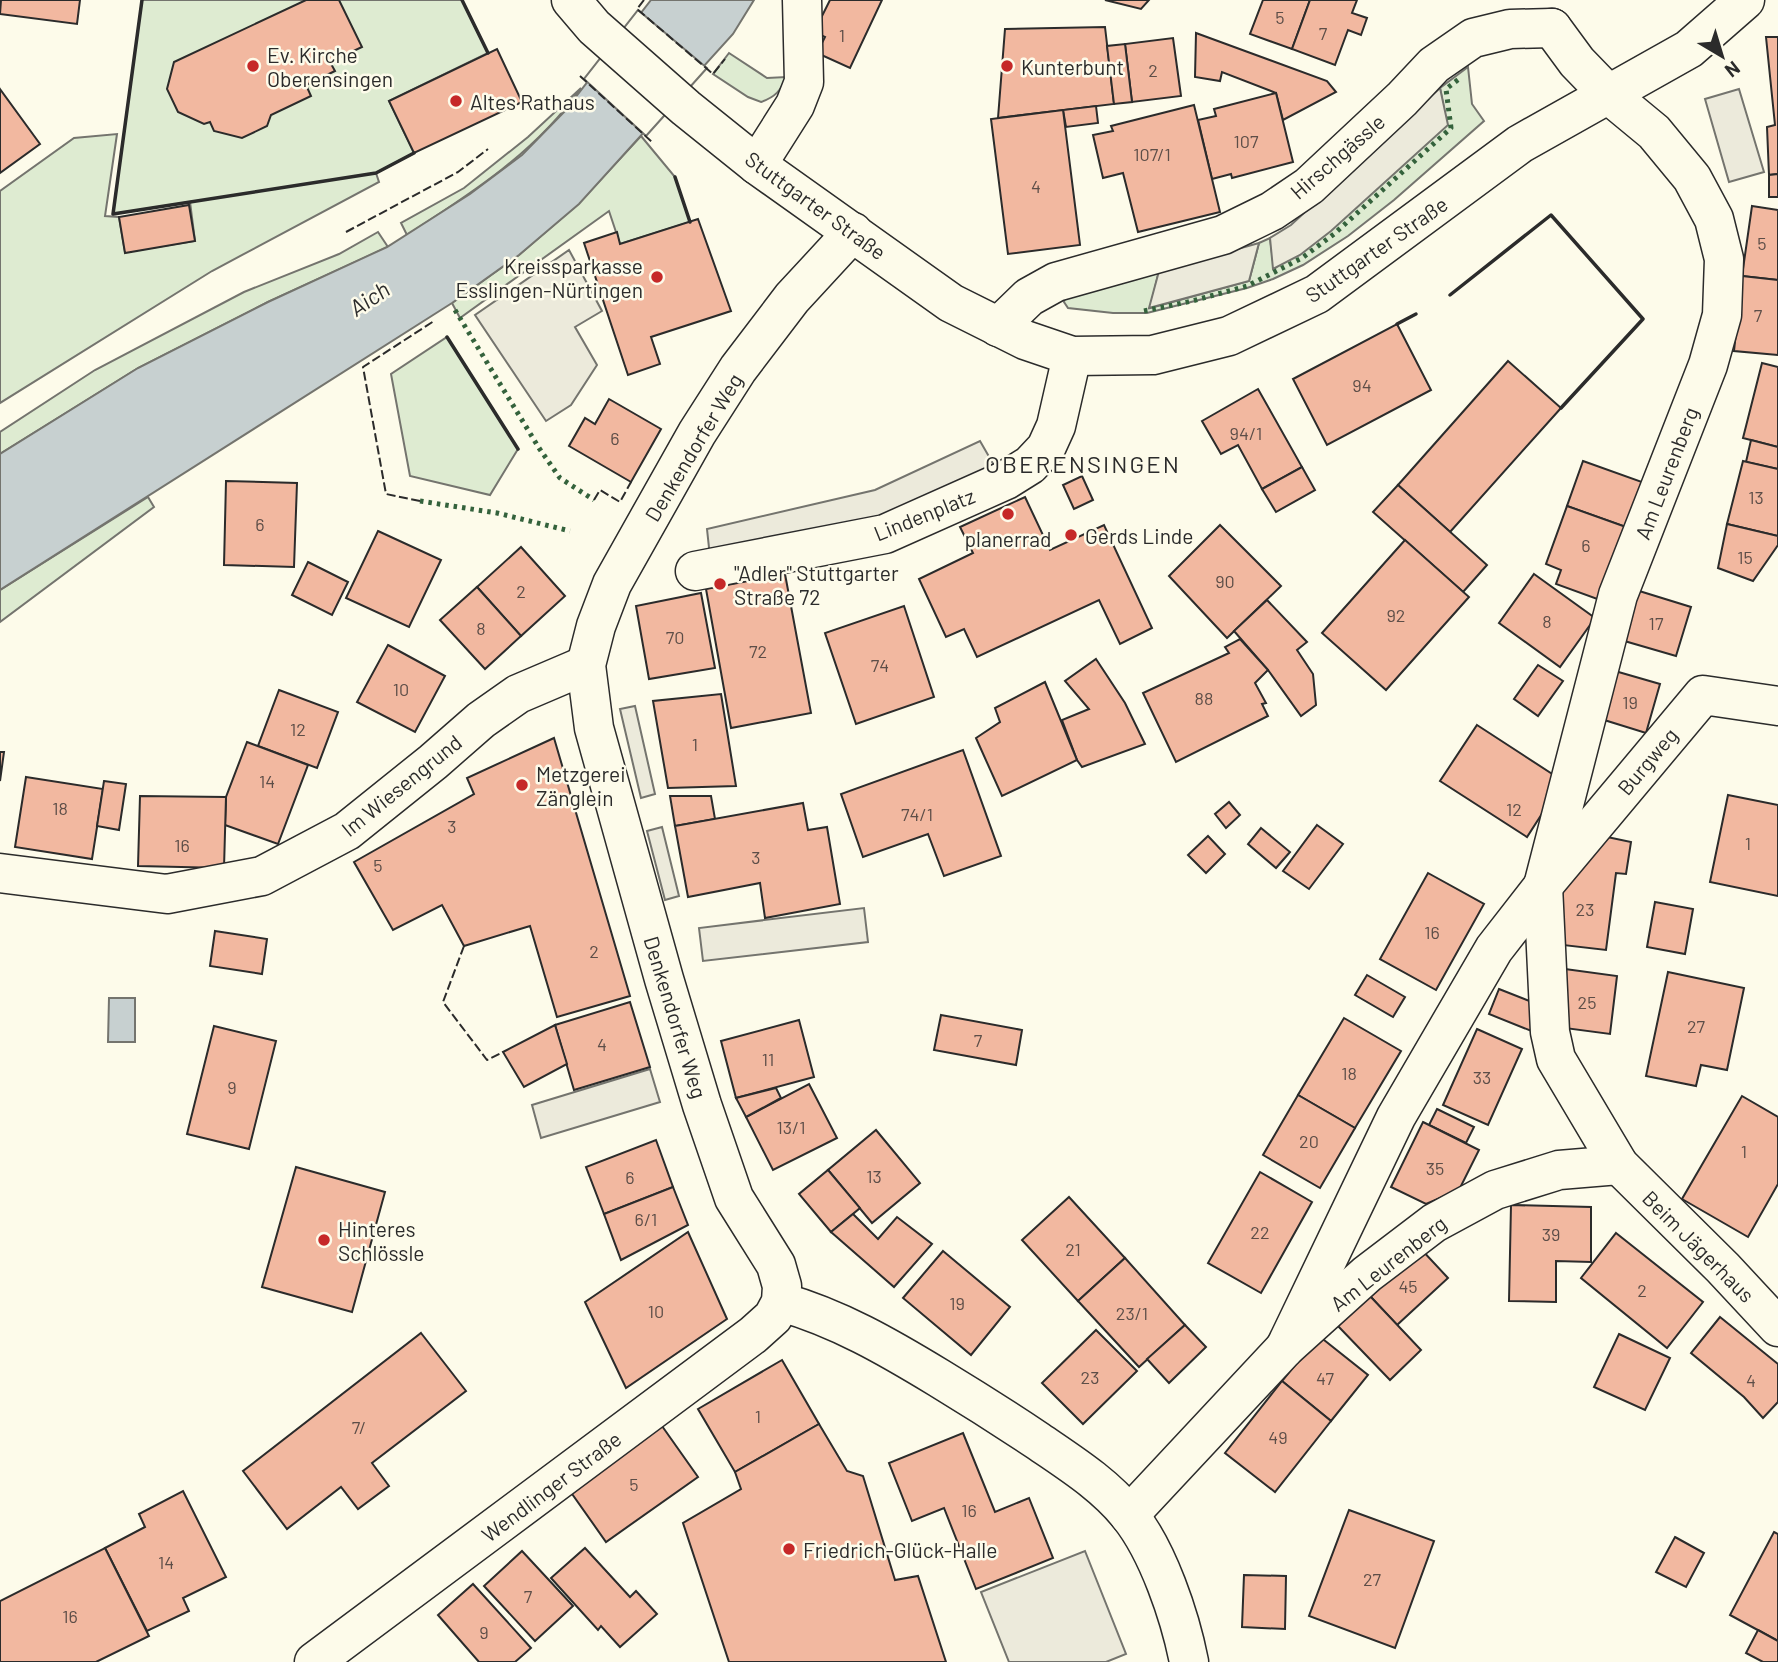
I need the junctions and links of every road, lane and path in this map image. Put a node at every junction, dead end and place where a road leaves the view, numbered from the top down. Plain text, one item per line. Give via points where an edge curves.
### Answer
1 (802, 0) edge
2 (1745, 0) edge
3 (582, 13) edge
4 (1558, 14) edge
5 (1608, 94) junction
6 (757, 165) junction
7 (853, 232) junction
8 (998, 327) junction
9 (1072, 356) junction
10 (695, 571) dead end
11 (586, 665) junction
12 (1778, 706) edge
13 (0, 873) edge
14 (1543, 886) junction
15 (1619, 1165) junction
16 (781, 1302) junction
17 (1778, 1327) edge
18 (1285, 1348) junction
19 (1129, 1515) junction
20 (314, 1662) edge
21 (1189, 1662) edge

1 - 6 street via 804,82 795,106
2 - 5 street, Stuttgarter Straße via 1689,49
3 - 6 street, Stuttgarter Straße via 686,108
4 - 5 street, Am Leurenberg via 1577,62
4 - 8 street, Hirschgässle via 1473,38 1434,65 1309,186 1272,211 1223,235 1056,282 1029,297
5 - 9 street, Stuttgarter Straße via 1520,144 1317,294 1252,326 1153,355
5 - 14 street, Am Leurenberg via 1654,132 1692,177 1714,219 1724,259 1722,315 1708,365 1618,595
6 - 7 street, Stuttgarter Straße
7 - 8 street, Stuttgarter Straße via 951,303
7 - 11 street, Denkendorfer Weg via 792,298 696,433 612,584
8 - 9 street, Stuttgarter Straße
9 - 10 street, Lindenplatz via 1056,426 1046,448 1006,480 885,534
11 - 13 street, Im Wiesengrund via 518,694 347,831 262,876 167,894
11 - 16 street, Denkendorfer Weg via 594,728 702,1105 734,1198 776,1265
12 - 14 street, Burgweg via 1703,695
14 - 15 street, Am Leurenberg via 1550,1032 1556,1059
14 - 18 street, Am Leurenberg via 1494,949 1396,1117
15 - 17 street, Beim Jägerhaus
15 - 18 street, Am Leurenberg via 1559,1170 1494,1190 1434,1223 1367,1274
16 - 19 street via 874,1338 1082,1471
16 - 20 street, Wendlinger Straße via 773,1317 753,1335
18 - 19 street, Am Leurenberg
19 - 21 street via 1174,1605

